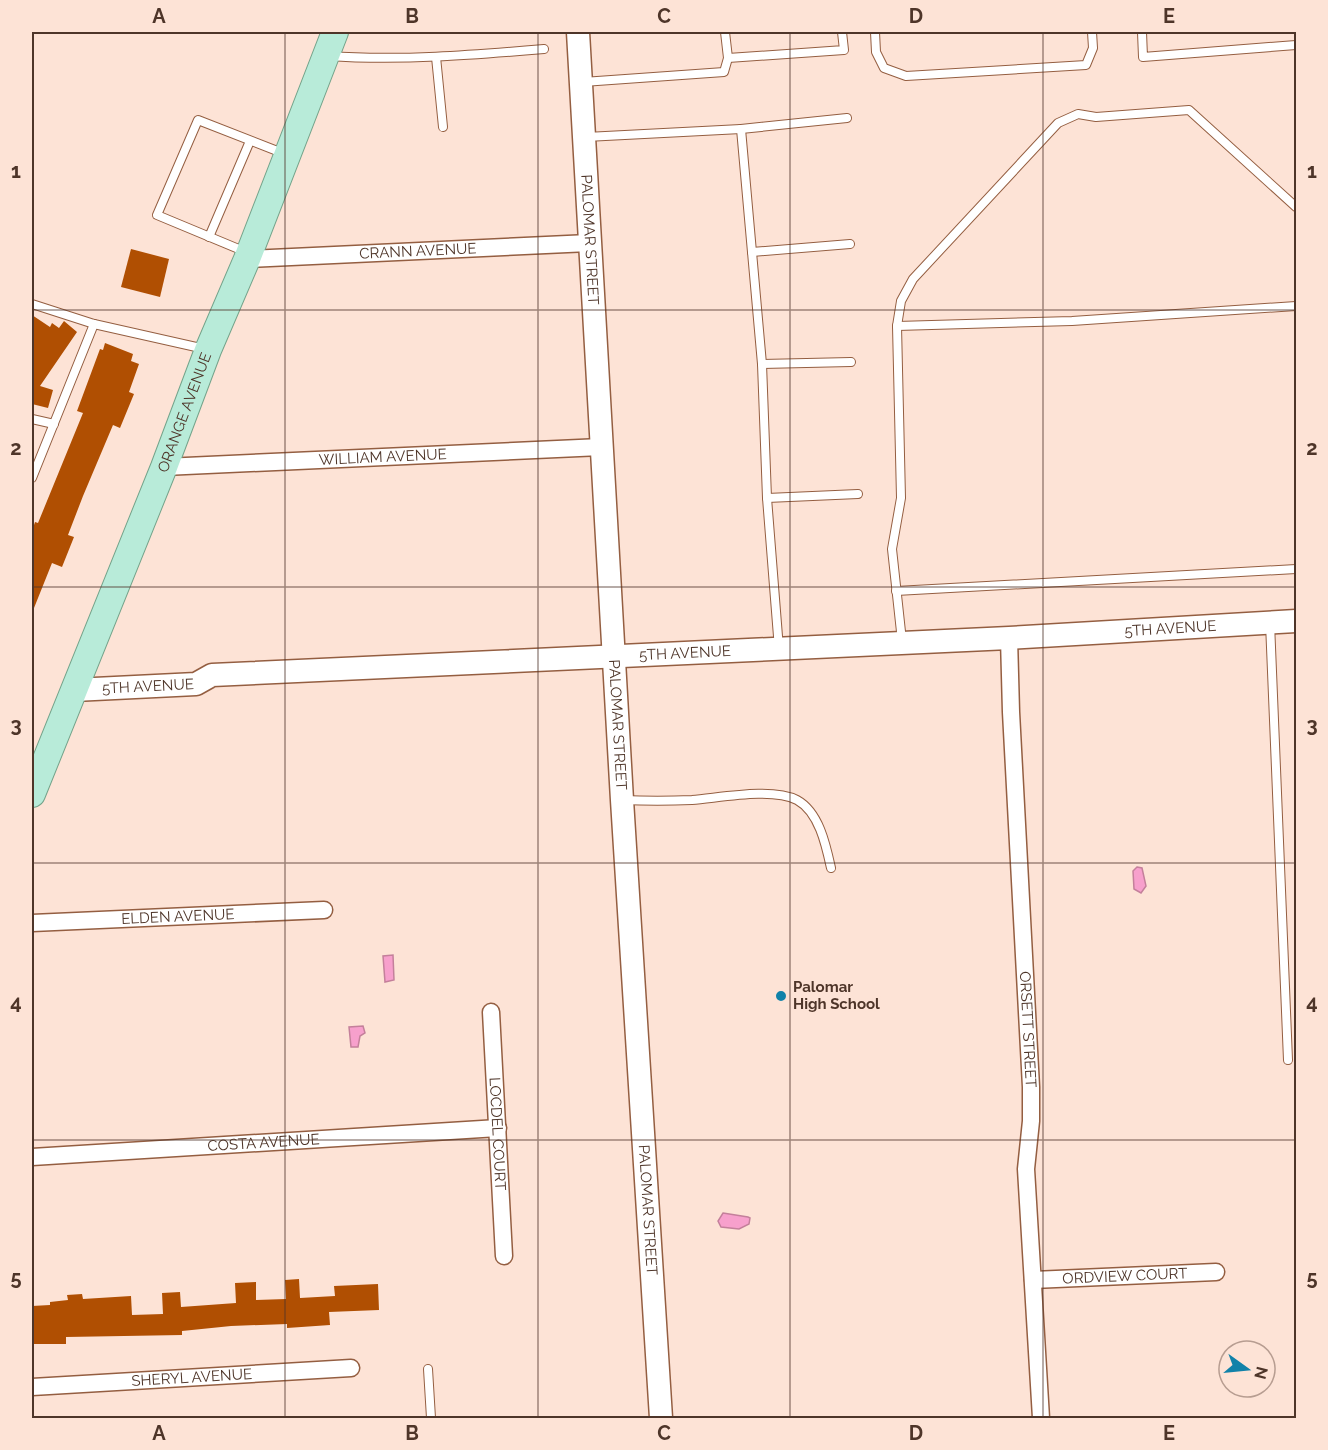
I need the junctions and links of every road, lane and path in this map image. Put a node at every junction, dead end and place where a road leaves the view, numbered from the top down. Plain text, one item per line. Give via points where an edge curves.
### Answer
1 (335, 32) edge
2 (578, 32) edge
3 (725, 32) edge
4 (842, 32) edge
5 (875, 32) edge
6 (1092, 32) edge
7 (1142, 32) edge
8 (1296, 45) edge
9 (544, 49) dead end
10 (326, 56) junction
11 (436, 57) junction
12 (728, 58) junction
13 (581, 82) junction
14 (848, 118) dead end
15 (443, 127) dead end
16 (741, 129) junction
17 (584, 137) junction
18 (250, 141) junction
19 (287, 155) junction
20 (1296, 207) edge
21 (209, 237) junction
22 (589, 243) junction
23 (850, 244) dead end
24 (752, 252) junction
25 (248, 256) junction
26 (32, 304) edge
27 (1296, 306) edge
28 (94, 324) junction
29 (897, 326) junction
30 (208, 350) junction
31 (851, 362) dead end
32 (762, 363) junction
33 (32, 419) edge
34 (54, 424) junction
35 (601, 447) junction
36 (164, 467) junction
37 (32, 478) edge
38 (858, 494) dead end
39 (766, 498) junction
40 (1296, 569) edge
41 (896, 591) junction
42 (1296, 621) edge
43 (1270, 623) junction
44 (1009, 638) junction
45 (902, 643) junction
46 (779, 649) junction
47 (613, 655) junction
48 (74, 690) junction
49 (32, 794) edge
50 (622, 800) junction
51 (831, 868) dead end
52 (324, 910) dead end
53 (32, 923) edge
54 (491, 1012) dead end
55 (1288, 1060) dead end
56 (498, 1128) junction
57 (32, 1158) edge
58 (504, 1256) dead end
59 (1216, 1272) dead end
60 (1033, 1280) junction
61 (351, 1368) dead end
62 (428, 1369) dead end
63 (32, 1387) edge
64 (431, 1419) edge
65 (662, 1419) edge
66 (1041, 1419) edge

1 - 10 main road, ORANGE AVENUE
2 - 13 main road, PALOMAR STREET
3 - 12 lane
4 - 12 lane via 844,50
5 - 6 lane via 876,52 884,68 906,76 1086,65 1093,48
7 - 8 lane via 1143,57
9 - 11 lane
10 - 11 lane
10 - 19 main road, ORANGE AVENUE
11 - 15 lane
12 - 13 lane via 724,72
13 - 17 main road, PALOMAR STREET
14 - 16 lane
16 - 17 lane
16 - 24 lane
17 - 22 main road, PALOMAR STREET
18 - 19 lane
18 - 21 lane
18 - 21 lane via 198,120 157,215
19 - 25 main road, ORANGE AVENUE
20 - 29 lane via 1189,110 1096,117 1078,114 1058,123 913,279 901,301
21 - 25 lane
22 - 25 street, CRANN AVENUE
22 - 35 main road, PALOMAR STREET
23 - 24 lane
24 - 32 lane
25 - 30 main road, ORANGE AVENUE
26 - 28 lane
27 - 29 lane via 1072,321
28 - 30 lane
28 - 34 lane
29 - 41 lane via 901,498 892,549
30 - 36 main road, ORANGE AVENUE
31 - 32 lane
32 - 39 lane
33 - 34 lane
34 - 37 lane
35 - 36 street, WILLIAM AVENUE
35 - 47 main road, PALOMAR STREET
36 - 48 main road, ORANGE AVENUE
38 - 39 lane
39 - 46 lane
40 - 41 lane
41 - 45 lane
42 - 43 main road, 5TH AVENUE
43 - 44 main road, 5TH AVENUE
43 - 55 lane
44 - 45 main road, 5TH AVENUE
44 - 60 street, ORSETT STREET via 1031,1087 1026,1169
45 - 46 main road, 5TH AVENUE
46 - 47 main road, 5TH AVENUE
47 - 48 main road, 5TH AVENUE via 212,675 196,684
47 - 50 main road, PALOMAR STREET
48 - 49 main road, ORANGE AVENUE
50 - 51 lane via 692,800 766,793 797,800 824,837
50 - 65 main road, PALOMAR STREET
52 - 53 street, ELDEN AVENUE
54 - 56 street, LOCDEL COURT
56 - 57 street, COSTA AVENUE
56 - 58 street, LOCDEL COURT
59 - 60 street, ORDVIEW COURT
60 - 66 street, ORSETT STREET
61 - 63 street, SHERYL AVENUE
62 - 64 lane

